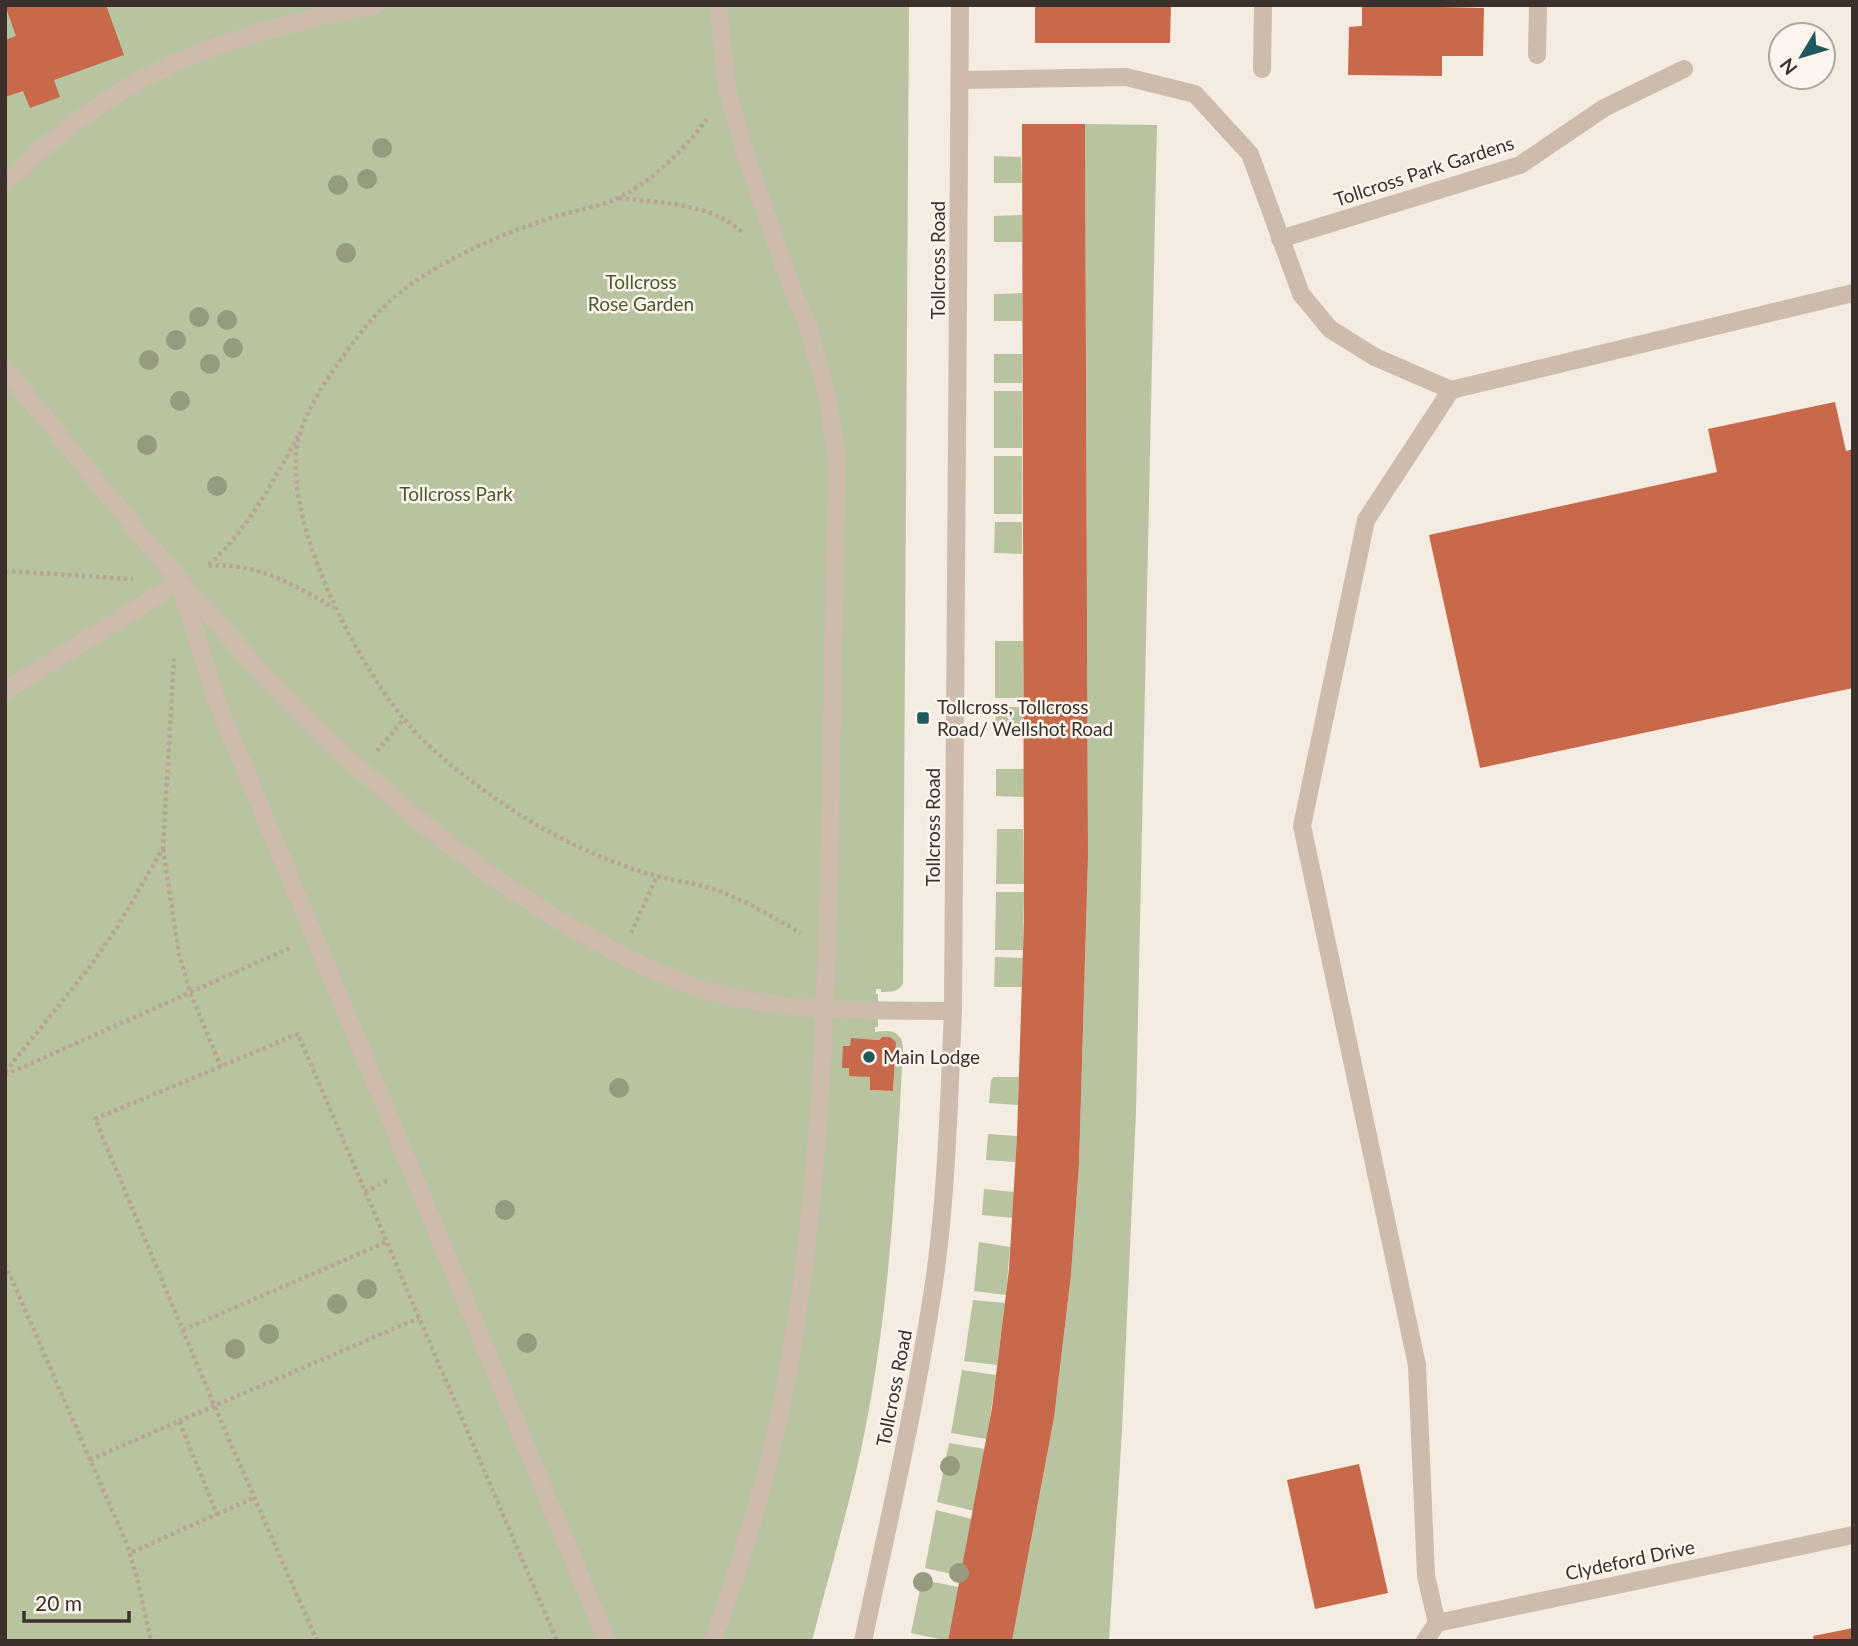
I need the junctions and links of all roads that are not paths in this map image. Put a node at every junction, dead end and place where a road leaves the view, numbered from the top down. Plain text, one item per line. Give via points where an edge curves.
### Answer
1 (376, 5) edge
2 (718, 5) edge
3 (960, 5) edge
4 (1263, 5) edge
5 (1538, 5) edge
6 (1537, 55) dead end
7 (1262, 69) dead end
8 (1685, 69) dead end
9 (960, 80) junction
10 (8, 183) edge
11 (1280, 239) junction
12 (1853, 293) edge
13 (5, 369) edge
14 (1451, 390) junction
15 (179, 582) junction
16 (5, 691) edge
17 (825, 1010) junction
18 (953, 1011) junction
19 (1853, 1535) edge
20 (1437, 1623) junction
21 (607, 1641) edge
22 (713, 1641) edge
23 (863, 1641) edge
24 (1425, 1641) edge

1 - 10 street via 265,31 168,65 106,101 36,154
2 - 17 street via 727,89 747,160 807,322 827,394 836,457
3 - 9 street, Tollcross Road
4 - 7 street
5 - 6 street
8 - 11 street, Tollcross Park Gardens via 1604,108 1520,165
9 - 11 street via 1126,77 1195,94 1250,154
9 - 18 street, Tollcross Road
11 - 14 street via 1301,293 1330,329 1375,357
12 - 14 street
13 - 15 street
14 - 20 street via 1366,520 1302,827 1417,1365 1426,1576
15 - 16 street
15 - 17 street via 361,771 479,867 565,924 621,955 707,991 788,1008
15 - 21 street via 217,702
17 - 18 street
17 - 22 street via 810,1212 784,1394 743,1554
18 - 23 street, Tollcross Road via 935,1273 911,1417
19 - 20 street, Clydeford Drive
20 - 24 street

